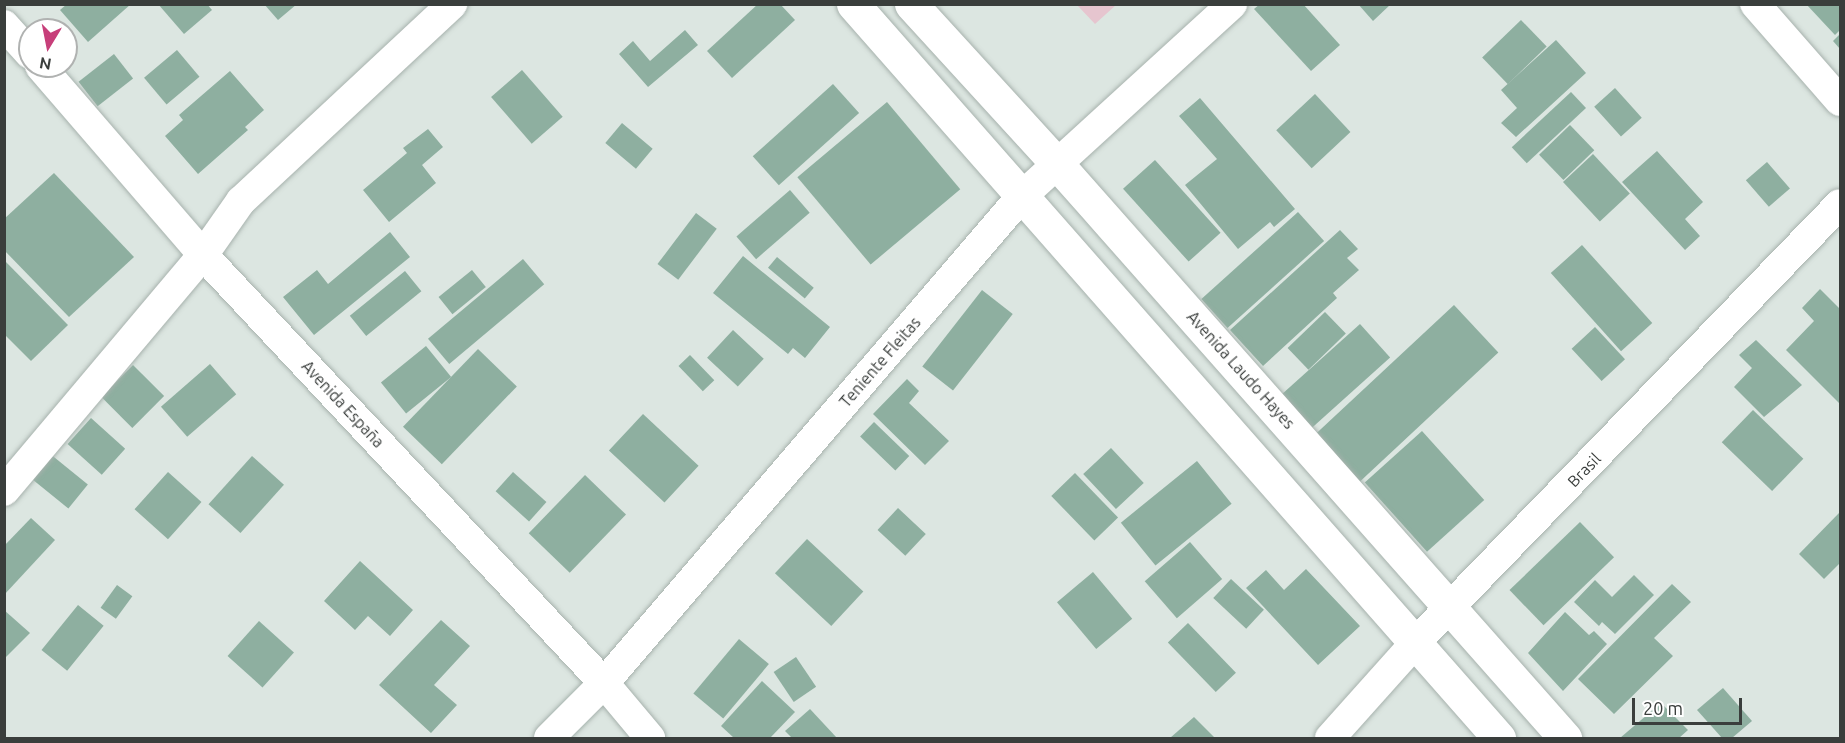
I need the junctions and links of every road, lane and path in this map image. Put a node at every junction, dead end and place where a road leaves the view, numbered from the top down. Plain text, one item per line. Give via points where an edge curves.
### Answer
1 (452, 4) edge
2 (853, 4) edge
3 (911, 4) edge
4 (1232, 4) edge
5 (1755, 4) edge
6 (4, 25) edge
7 (18, 41) edge
8 (50, 78) edge
9 (1840, 100) edge
10 (1059, 166) junction
11 (1021, 197) junction
12 (1840, 204) edge
13 (203, 255) junction
14 (4, 491) edge
15 (1452, 607) junction
16 (1414, 644) junction
17 (604, 683) junction
18 (549, 738) edge
19 (650, 738) edge
20 (1330, 738) edge
21 (1499, 738) edge
22 (1565, 738) edge

1 - 13 street via 241,201
2 - 11 street
3 - 10 street, Avenida Laudo Hayes
4 - 10 street, Teniente Fleitas
5 - 9 street
6 - 7 street
8 - 13 street, Avenida España
10 - 11 street, Teniente Fleitas
10 - 15 street, Avenida Laudo Hayes
11 - 16 street
11 - 17 street, Teniente Fleitas
12 - 15 street, Brasil
13 - 14 street
13 - 17 street, Avenida España
15 - 16 street, Brasil
15 - 22 street, Avenida Laudo Hayes
16 - 20 street, Brasil
16 - 21 street
17 - 18 street, Teniente Fleitas
17 - 19 street, Avenida España

